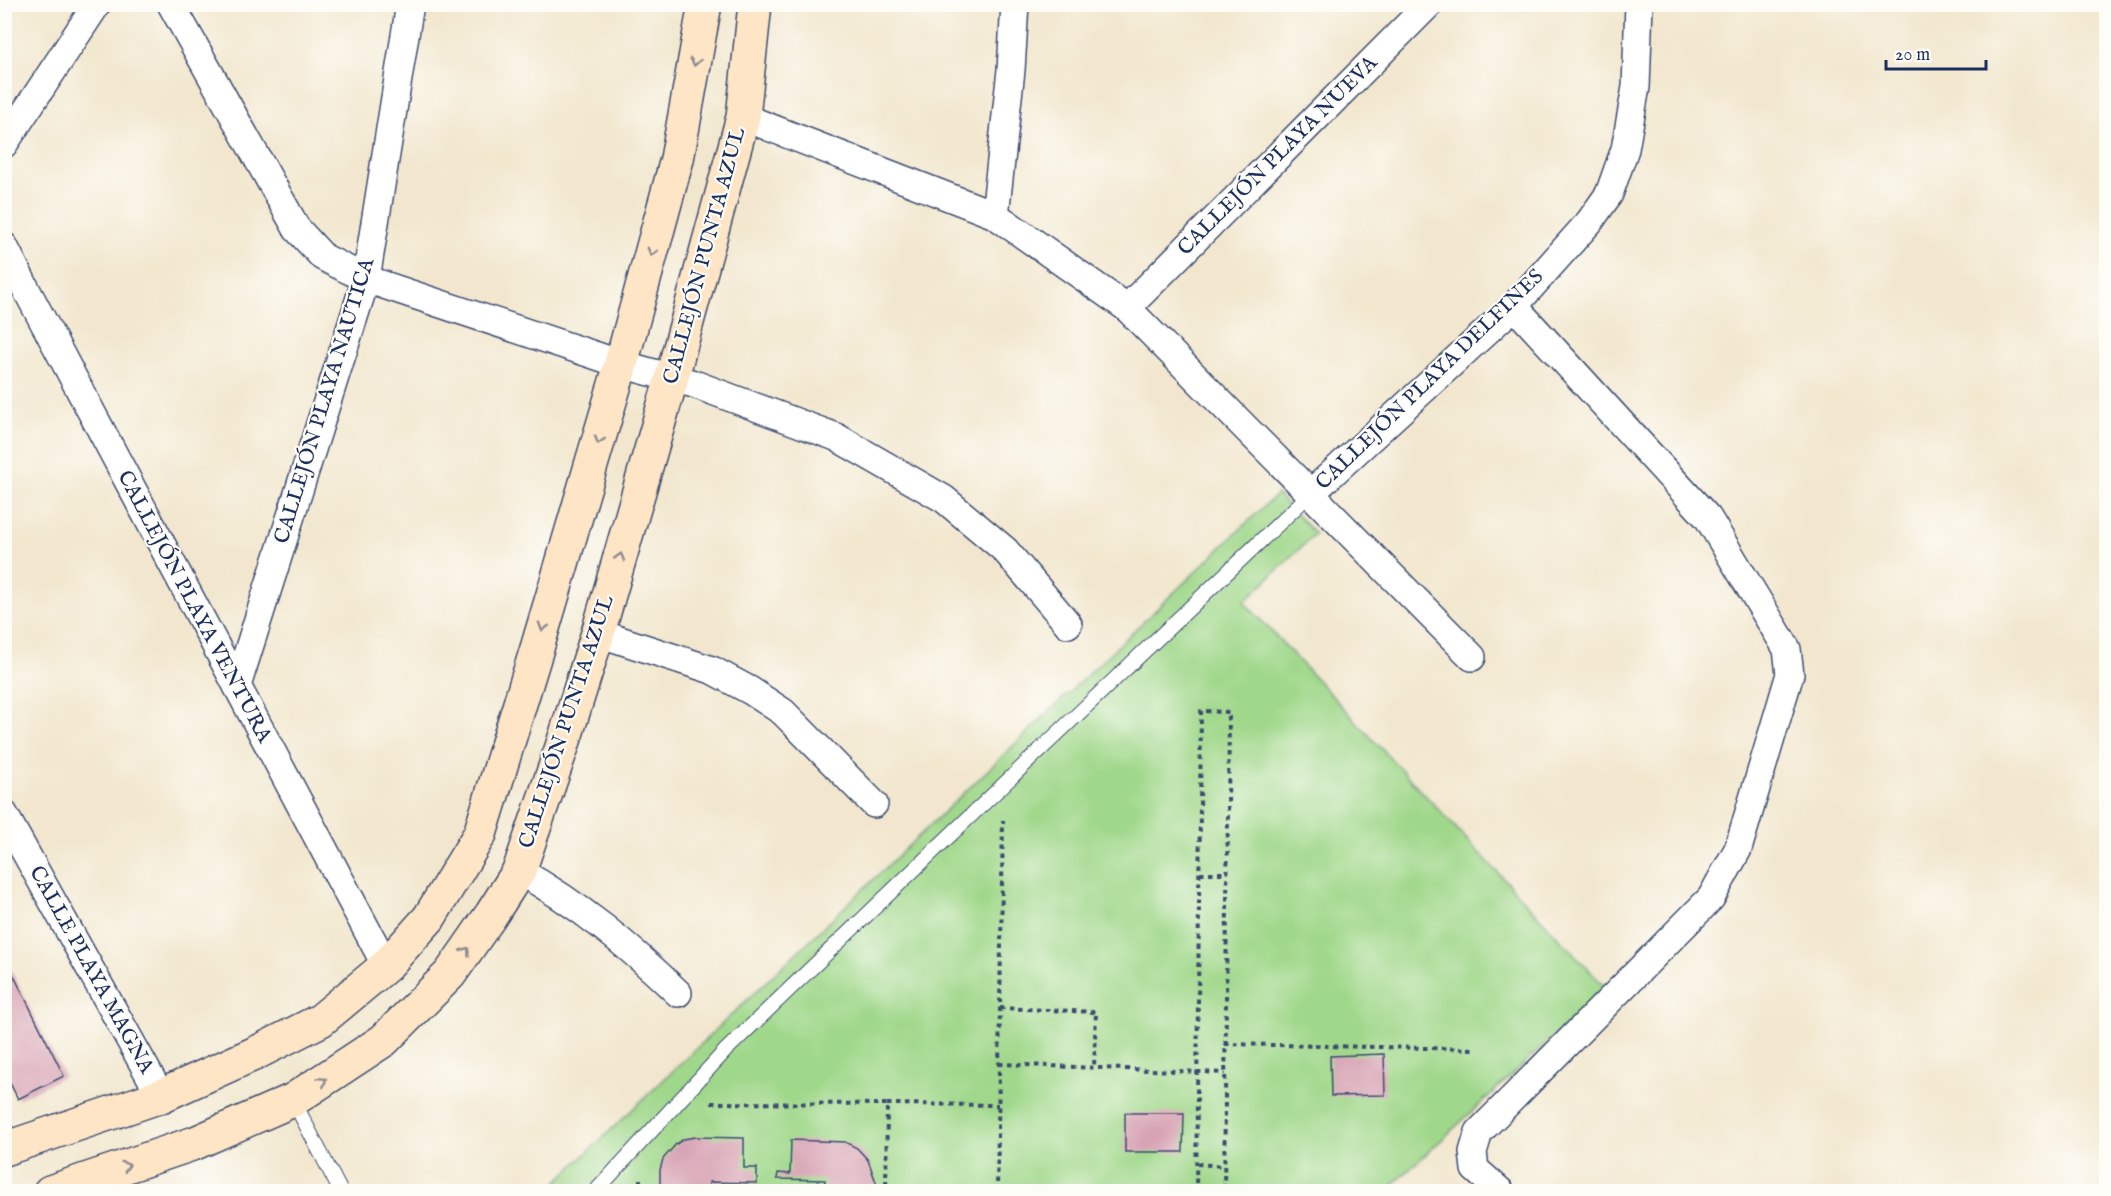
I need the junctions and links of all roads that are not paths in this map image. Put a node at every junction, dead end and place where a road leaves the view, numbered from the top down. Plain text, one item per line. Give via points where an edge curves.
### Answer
1 (97, 4) edge
2 (171, 4) edge
3 (410, 4) edge
4 (705, 4) edge
5 (755, 4) edge
6 (1429, 4) edge
7 (1639, 4) edge
8 (1016, 5) edge
9 (744, 117) junction
10 (4, 144) edge
11 (995, 215) junction
12 (4, 246) edge
13 (366, 279) junction
14 (1514, 306) junction
15 (1127, 308) junction
16 (621, 364) junction
17 (672, 377) junction
18 (1310, 494) junction
19 (1068, 624) dead end
20 (598, 633) junction
21 (1472, 657) dead end
22 (237, 686) junction
23 (874, 804) dead end
24 (4, 814) edge
25 (519, 871) junction
26 (386, 966) junction
27 (678, 993) dead end
28 (161, 1096) junction
29 (293, 1100) junction
30 (4, 1149) edge
31 (50, 1191) edge
32 (341, 1191) edge
33 (595, 1191) edge
34 (1500, 1191) edge

1 - 10 street
2 - 13 street via 297,229 323,257
3 - 13 street, CALLEJÓN PLAYA NAUTICA
4 -> 16 street via 677,159
5 - 9 street, CALLEJÓN PUNTA AZUL
6 - 15 street, CALLEJÓN PLAYA NUEVA
7 - 14 street, CALLEJÓN PLAYA DELFINES via 1636,87 1625,149 1609,194
8 - 11 street
9 - 11 street
9 - 17 street, CALLEJÓN PUNTA AZUL
11 - 15 street
12 - 22 street, CALLEJÓN PLAYA VENTURA
13 - 16 street
13 - 22 street, CALLEJÓN PLAYA NAUTICA
14 - 18 street, CALLEJÓN PLAYA DELFINES
14 - 34 street via 1708,518 1787,650 1790,674 1738,849 1711,898 1479,1132 1473,1152 1475,1169
15 - 18 street
16 - 17 street
16 -> 26 street via 480,834 429,918
17 - 19 street via 836,437 944,499 1005,550
20 -> 17 street, CALLEJÓN PUNTA AZUL
18 - 21 street
18 - 33 lane via 726,1050
20 - 23 street via 712,670 751,691 783,712
20 - 25 street, CALLEJÓN PUNTA AZUL
22 - 26 street, CALLEJÓN PLAYA VENTURA
24 - 28 street, CALLE PLAYA MAGNA
25 - 27 street via 558,892 624,943
29 -> 25 street, CALLEJÓN PUNTA AZUL via 384,1040 450,974
26 - 28 street via 321,1020
28 - 30 street
31 -> 29 street, CALLEJÓN PUNTA AZUL via 195,1143
29 - 32 lane

